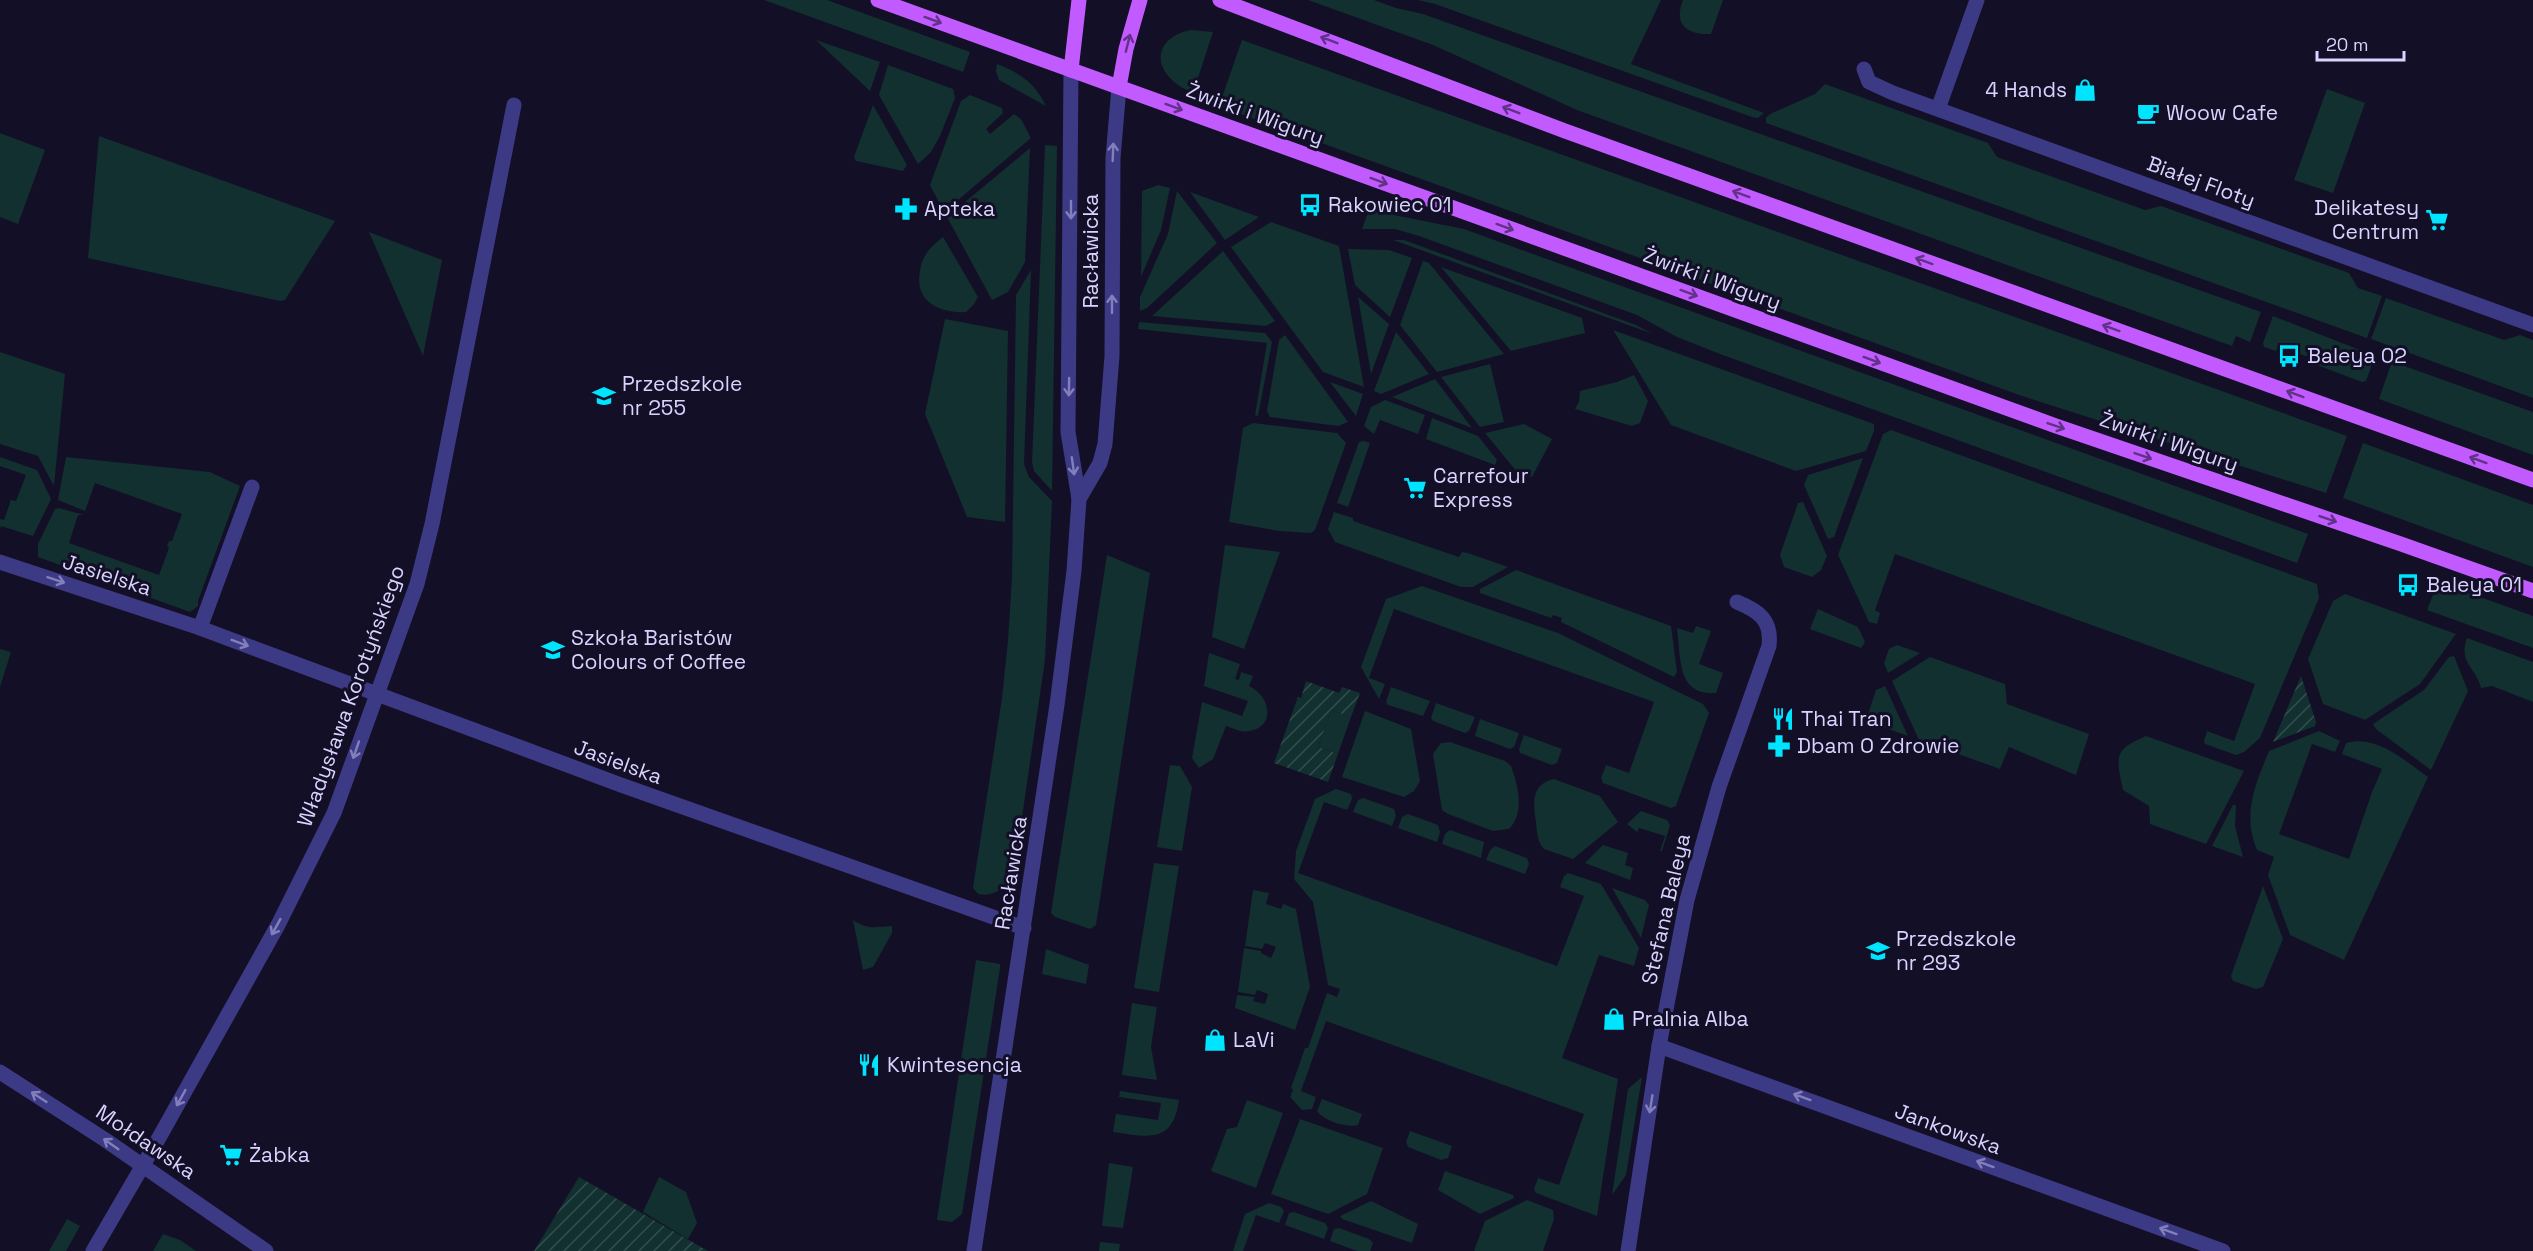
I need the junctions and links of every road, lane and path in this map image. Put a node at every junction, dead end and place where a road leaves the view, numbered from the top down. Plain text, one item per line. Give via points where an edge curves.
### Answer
1 (878, 0) edge
2 (1079, 0) edge
3 (1140, 0) edge
4 (1220, 0) edge
5 (1977, 0) edge
6 (1864, 69) dead end
7 (1071, 70) junction
8 (1119, 87) junction
9 (514, 105) dead end
10 (1938, 109) junction
11 (2533, 325) edge
12 (2533, 480) edge
13 (252, 487) dead end
14 (1079, 499) junction
15 (0, 562) edge
16 (2533, 591) edge
17 (1737, 602) dead end
18 (200, 628) junction
19 (375, 695) junction
20 (1024, 928) junction
21 (1659, 1046) junction
22 (0, 1072) edge
23 (143, 1166) junction
24 (93, 1251) edge
25 (266, 1251) edge
26 (974, 1251) edge
27 (1628, 1251) edge
28 (2223, 1251) edge

1 -> 7 main road, Żwirki i Wigury
2 - 7 main road, Racławicka
8 -> 3 main road, Racławicka
12 -> 4 main road via 1565,131
5 - 10 street
6 - 10 street, Białej Floty via 1865,78 1875,86
7 - 8 main road, Żwirki i Wigury
7 -> 14 street, Racławicka via 1068,432
14 -> 8 street, Racławicka via 1100,463 1105,444 1112,356 1113,151
8 -> 16 main road, Żwirki i Wigury via 2044,422
9 - 19 street, Władysława Korotyńskiego via 432,524 417,584
10 - 11 street, Białej Floty
13 - 18 street
14 - 20 street, Racławicka via 1068,627
15 -> 18 street, Jasielska
17 - 21 street, Stefana Baleya via 1765,619 1769,646 1698,857
18 -> 19 street, Jasielska
19 - 20 street, Jasielska
19 -> 23 street, Władysława Korotyńskiego via 334,813 304,875
20 - 26 street, Racławicka
21 -> 27 street, Stefana Baleya
28 -> 21 street, Jankowska
23 -> 22 street, Mołdawska
23 - 24 street, Władysława Korotyńskiego
23 - 25 street, Mołdawska

